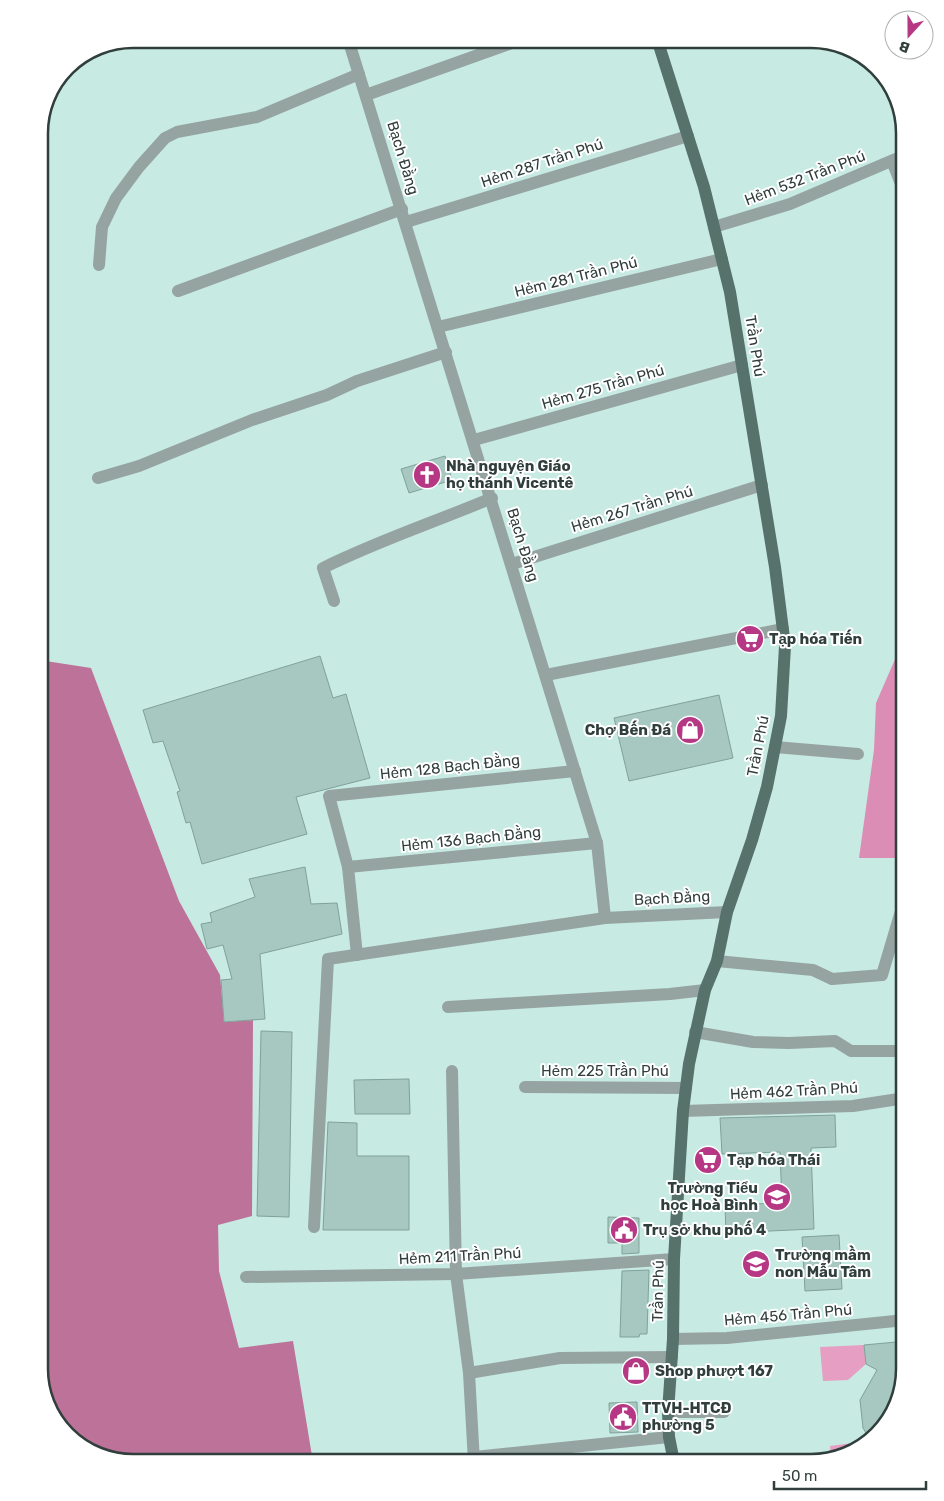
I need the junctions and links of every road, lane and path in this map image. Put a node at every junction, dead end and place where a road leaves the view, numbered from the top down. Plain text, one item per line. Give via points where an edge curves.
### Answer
1 (351, 48) edge
2 (498, 48) edge
3 (660, 48) edge
4 (359, 74) junction
5 (366, 95) junction
6 (688, 136) junction
7 (896, 159) edge
8 (892, 161) junction
9 (896, 171) edge
10 (402, 210) junction
11 (406, 222) junction
12 (714, 227) junction
13 (722, 259) junction
14 (98, 265) dead end
15 (178, 291) dead end
16 (438, 327) junction
17 (446, 352) junction
18 (742, 365) junction
19 (474, 440) junction
20 (98, 478) dead end
21 (762, 485) junction
22 (492, 498) junction
23 (512, 564) junction
24 (334, 601) dead end
25 (783, 629) junction
26 (546, 674) junction
27 (775, 747) junction
28 (858, 754) dead end
29 (575, 771) junction
30 (597, 842) junction
31 (348, 867) junction
32 (727, 912) junction
33 (605, 918) junction
34 (896, 928) edge
35 (357, 955) junction
36 (717, 961) junction
37 (705, 990) junction
38 (448, 1007) dead end
39 (695, 1032) junction
40 (896, 1051) edge
41 (452, 1071) dead end
42 (525, 1087) dead end
43 (686, 1088) junction
44 (896, 1099) edge
45 (683, 1111) junction
46 (314, 1227) dead end
47 (674, 1259) junction
48 (456, 1274) junction
49 (246, 1277) dead end
50 (896, 1321) edge
51 (673, 1339) junction
52 (672, 1357) junction
53 (470, 1373) junction
54 (668, 1412) junction
55 (724, 1412) dead end
56 (668, 1437) junction
57 (474, 1454) edge
58 (528, 1454) edge
59 (672, 1454) edge

1 - 4 street, Bạch Đằng
2 - 5 street
3 - 6 main road, Trần Phú
4 - 5 street, Bạch Đằng
4 - 14 street via 257,117 177,132 165,138 116,198 102,227
5 - 10 street, Bạch Đằng
6 - 11 street, Hẻm 287 Trần Phú
6 - 12 main road, Trần Phú
7 - 8 street, Hẻm 532 Trần Phú
8 - 9 street
8 - 12 street, Hẻm 532 Trần Phú via 790,204
10 - 11 street, Bạch Đằng
10 - 15 street
11 - 16 street, Bạch Đằng
12 - 13 main road, Trần Phú
13 - 16 street, Hẻm 281 Trần Phú
13 - 18 main road, Trần Phú
16 - 17 street, Bạch Đằng
17 - 19 street, Bạch Đằng
17 - 20 street via 356,381 139,466
18 - 19 street, Hẻm 275 Trần Phú
18 - 21 main road, Trần Phú
19 - 22 street, Bạch Đằng
21 - 23 street, Hẻm 267 Trần Phú
21 - 25 main road, Trần Phú
22 - 23 street, Bạch Đằng
22 - 24 street via 364,547 322,568
23 - 26 street, Bạch Đằng
25 - 26 street
25 - 27 main road, Trần Phú via 781,716
26 - 29 street, Bạch Đằng
27 - 28 street
27 - 32 main road, Trần Phú via 752,840
29 - 30 street, Bạch Đằng
29 - 31 street, Hẻm 128 Bạch Đằng via 329,796
30 - 31 street, Hẻm 136 Bạch Đằng
30 - 33 street, Bạch Đằng
31 - 35 street
32 - 33 street, Bạch Đằng
32 - 36 main road, Trần Phú
33 - 35 street
34 - 36 street via 882,975 832,979 813,970
35 - 46 street via 328,959
36 - 37 main road, Trần Phú
37 - 38 street
37 - 39 main road, Trần Phú
39 - 40 street via 753,1042 835,1041 851,1051
39 - 43 main road, Trần Phú
41 - 48 street
42 - 43 street, Hẻm 225 Trần Phú
43 - 45 main road, Trần Phú
44 - 45 street, Hẻm 462 Trần Phú via 853,1106
45 - 47 main road, Trần Phú
47 - 48 street, Hẻm 211 Trần Phú
47 - 51 main road, Trần Phú
48 - 49 street, Hẻm 211 Trần Phú
48 - 53 street
50 - 51 street, Hẻm 456 Trần Phú via 736,1337
51 - 52 main road, Trần Phú
52 - 53 street via 560,1358
52 - 54 main road, Trần Phú
53 - 57 street
54 - 55 street
54 - 56 main road, Trần Phú
56 - 58 street
56 - 59 main road, Trần Phú

